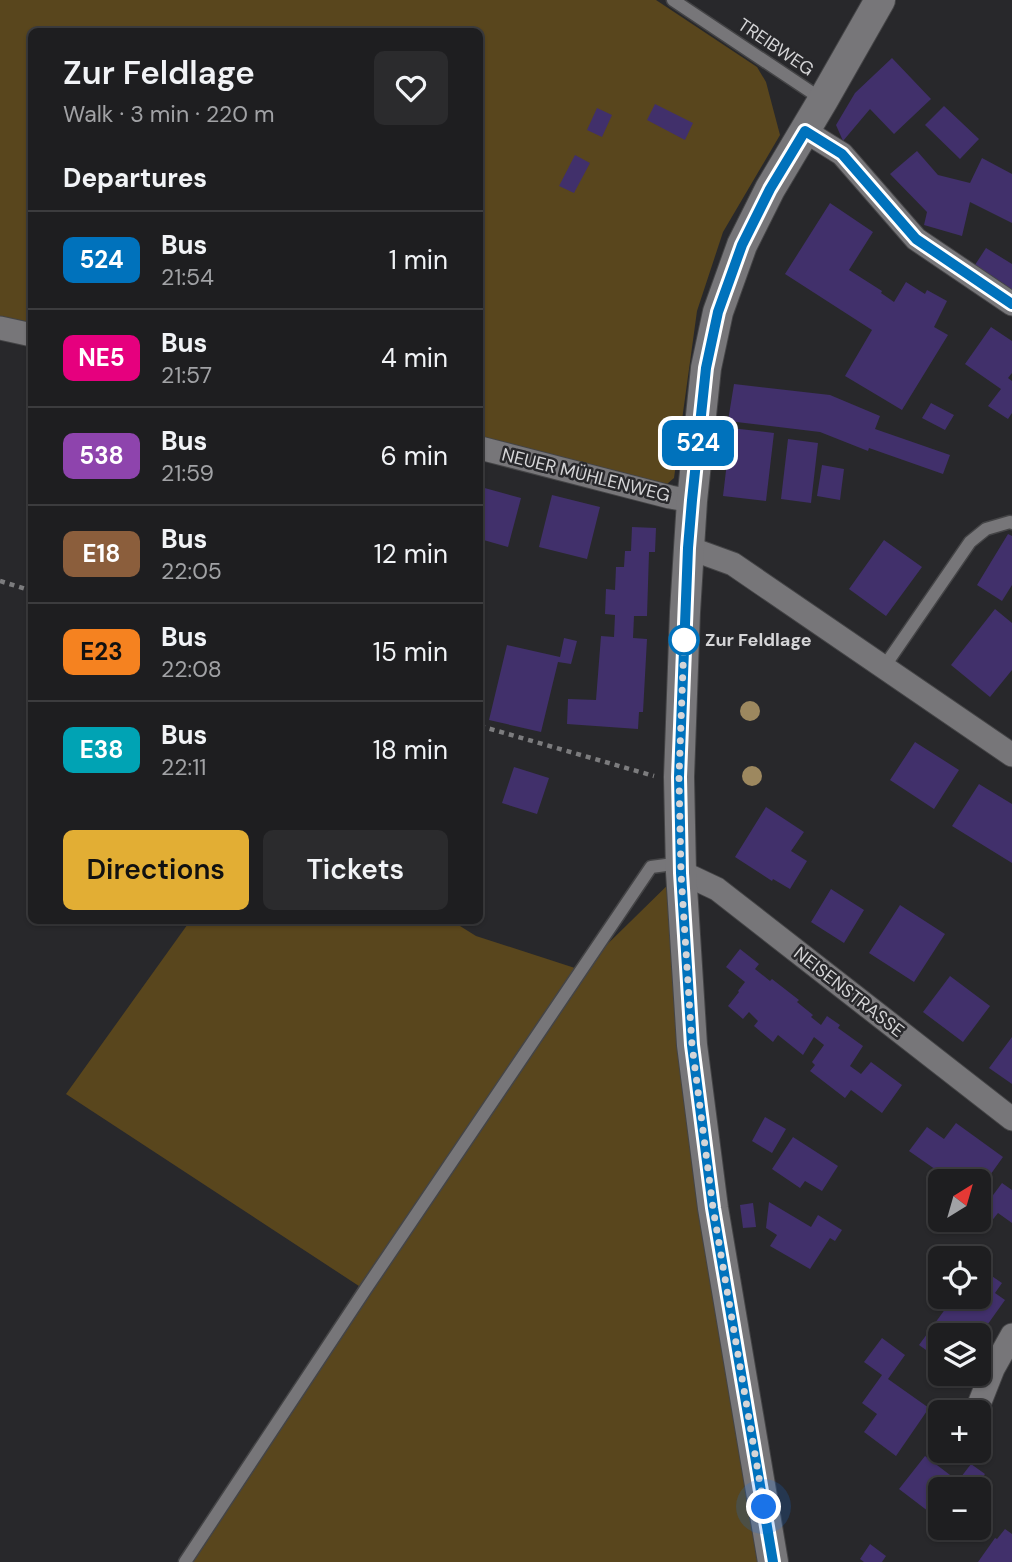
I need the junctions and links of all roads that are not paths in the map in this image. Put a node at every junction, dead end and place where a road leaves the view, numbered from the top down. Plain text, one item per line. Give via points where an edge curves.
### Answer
1 (673, 0) edge
2 (880, 0) edge
3 (823, 100) junction
4 (805, 131) junction
5 (1012, 304) edge
6 (0, 328) edge
7 (28, 334) edge
8 (483, 449) edge
9 (692, 500) junction
10 (1012, 523) edge
11 (688, 548) junction
12 (884, 667) junction
13 (1012, 754) edge
14 (681, 868) junction
15 (1012, 1119) edge
16 (1012, 1335) edge
17 (981, 1400) edge
18 (185, 1562) edge
19 (774, 1562) edge

1 - 3 lane, TREIBWEG
2 - 3 street
3 - 4 street
4 - 5 street via 842,154 916,239
4 - 9 street via 742,245 718,312 706,368
6 - 7 street
8 - 9 street, NEUER MÜHLENWEG
9 - 11 street
10 - 12 lane via 986,529 970,542
11 - 12 street via 733,564
11 - 14 street via 679,777
12 - 13 street
14 - 15 street, NEISENSTRASSE via 717,889
14 - 18 lane via 651,867
14 - 19 street via 692,1045 713,1208
16 - 17 street

